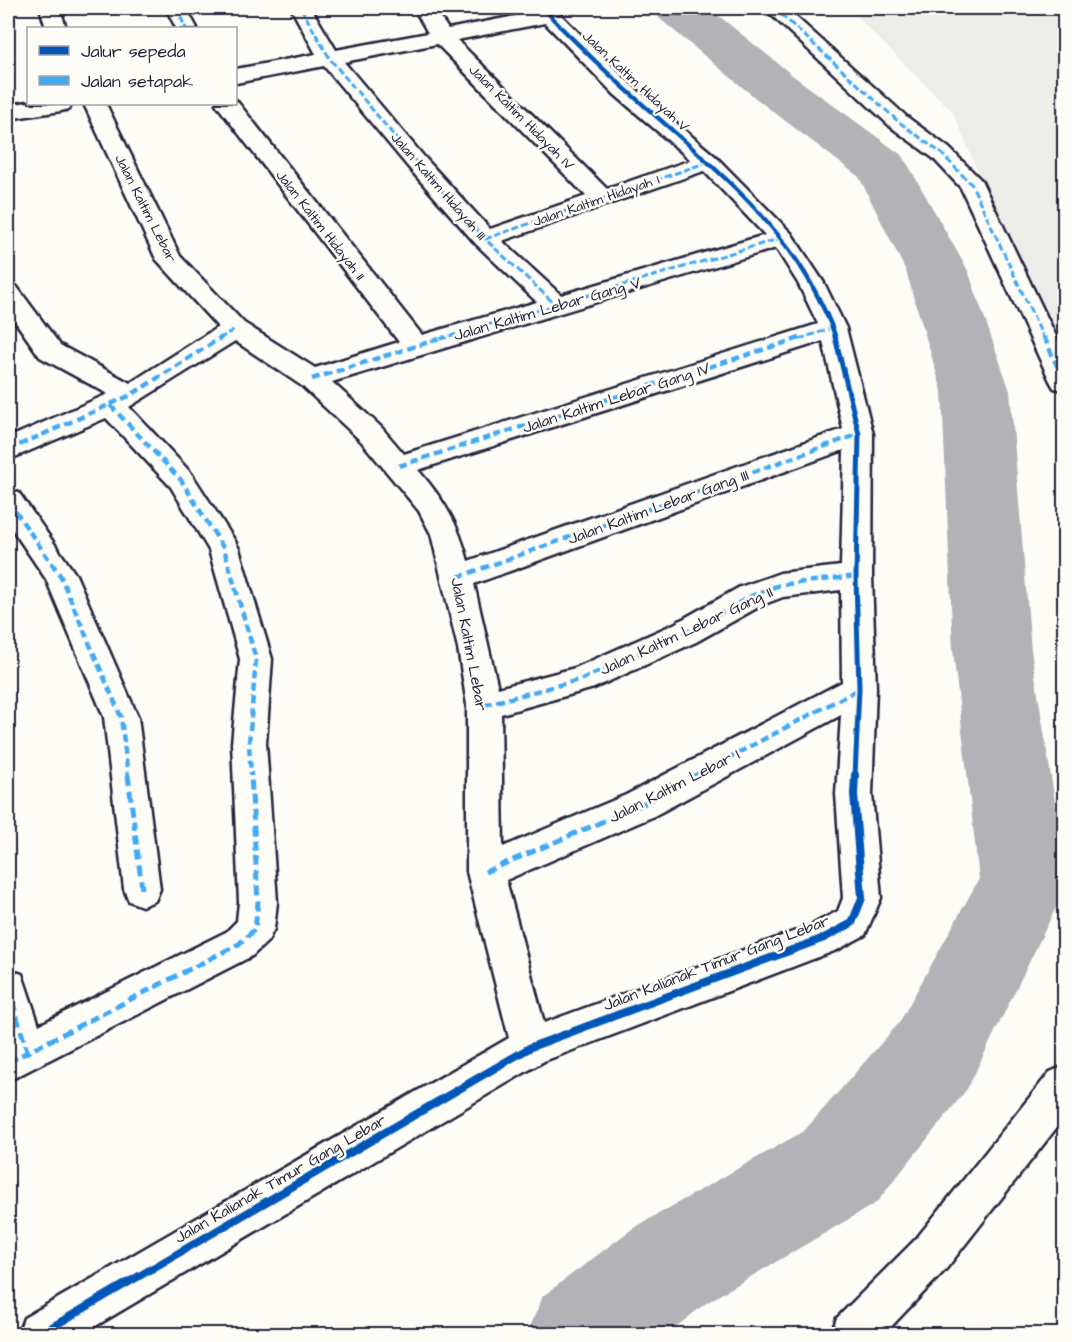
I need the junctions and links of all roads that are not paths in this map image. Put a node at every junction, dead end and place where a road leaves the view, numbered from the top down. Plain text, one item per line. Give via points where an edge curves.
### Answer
1 (50, 8) edge
2 (176, 8) edge
3 (301, 8) edge
4 (424, 8) edge
5 (774, 8) edge
6 (547, 12) edge
7 (56, 27) edge
8 (186, 27) edge
9 (441, 36) junction
10 (330, 59) junction
11 (237, 76) edge
12 (54, 105) edge
13 (95, 105) edge
14 (228, 105) edge
15 (8, 112) edge
16 (708, 162) junction
17 (603, 198) junction
18 (782, 238) junction
19 (484, 239) junction
20 (8, 293) edge
21 (556, 305) junction
22 (833, 328) junction
23 (235, 329) junction
24 (416, 346) junction
25 (312, 379) junction
26 (1065, 381) edge
27 (120, 400) junction
28 (859, 434) junction
29 (8, 450) edge
30 (399, 466) junction
31 (8, 501) edge
32 (856, 576) junction
33 (458, 577) junction
34 (859, 689) junction
35 (484, 705) junction
36 (485, 872) junction
37 (142, 890) dead end
38 (8, 987) edge
39 (531, 1047) junction
40 (17, 1057) edge
41 (1065, 1086) edge
42 (40, 1335) edge
43 (853, 1335) edge

1 - 7 street
2 - 8 street
3 - 10 street, Jalan Kaltim Hidayah III
4 - 9 street, Jalan Kaltim Hidayah IV
5 - 26 street via 972,184
6 - 9 street
6 - 16 street, Jalan Kaltim Hidayah V via 622,89
9 - 10 street
9 - 17 street, Jalan Kaltim Hidayah IV
10 - 11 street
10 - 19 street, Jalan Kaltim Hidayah III
12 - 15 street
13 - 23 street, Jalan Kaltim Lebar via 169,259
14 - 24 street, Jalan Kaltim Hidayah II
16 - 17 street, Jalan Kaltim Hidayah I
16 - 18 street, Jalan Kalianak Timur Gang Lebar
17 - 19 street, Jalan Kaltim Hidayah I
18 - 21 street, Jalan Kaltim Lebar Gang V
18 - 22 street, Jalan Kalianak Timur Gang Lebar via 811,283
19 - 21 street, Jalan Kaltim Hidayah III
20 - 27 street via 50,351
21 - 24 street, Jalan Kaltim Lebar Gang V
22 - 28 street, Jalan Kalianak Timur Gang Lebar
22 - 30 street, Jalan Kaltim Lebar Gang IV
23 - 25 street, Jalan Kaltim Lebar
23 - 27 street
24 - 25 street, Jalan Kaltim Lebar Gang V
25 - 30 street, Jalan Kaltim Lebar
27 - 29 street
27 - 40 street via 181,480 224,549 256,658 249,743 258,902 255,929 239,944
28 - 32 street, Jalan Kalianak Timur Gang Lebar
28 - 33 street, Jalan Kaltim Lebar Gang III
30 - 33 street, Jalan Kaltim Lebar via 431,505 446,534
31 - 37 street via 60,575 121,717
32 - 34 street, Jalan Kalianak Timur Gang Lebar
32 - 35 street, Jalan Kaltim Lebar Gang II via 780,585 582,679
33 - 35 street, Jalan Kaltim Lebar
34 - 36 street, Jalan Kaltim Lebar I via 639,806
34 - 39 street, Jalan Kalianak Timur Gang Lebar via 854,794 862,898 852,923 824,938
35 - 36 street, Jalan Kaltim Lebar
36 - 39 street, Jalan Kaltim Lebar
38 - 40 street
39 - 42 street, Jalan Kalianak Timur Gang Lebar
41 - 43 street via 931,1254

